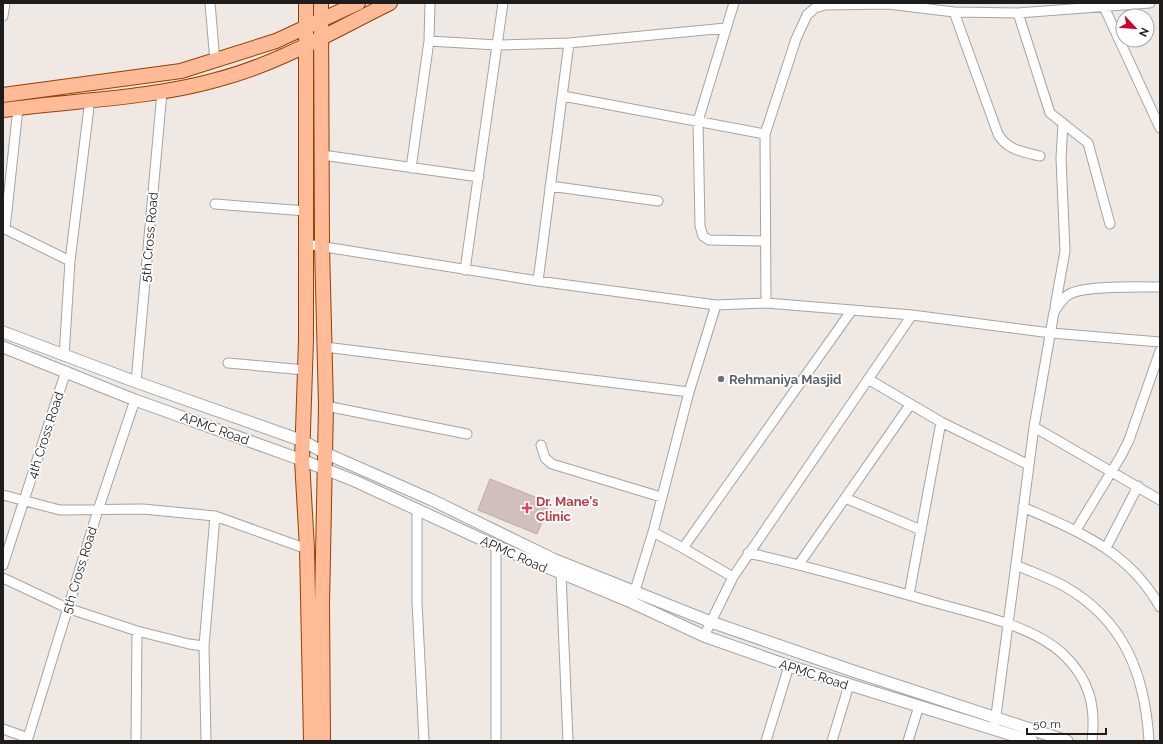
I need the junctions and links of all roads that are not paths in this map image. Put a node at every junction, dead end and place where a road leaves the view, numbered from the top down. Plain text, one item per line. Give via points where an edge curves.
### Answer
1 (5, 3) edge
2 (210, 3) edge
3 (306, 3) edge
4 (321, 3) edge
5 (358, 3) edge
6 (390, 3) edge
7 (430, 3) edge
8 (503, 3) edge
9 (734, 3) edge
10 (1150, 3) edge
11 (1104, 7) junction
12 (954, 12) junction
13 (1018, 13) junction
14 (3, 16) edge
15 (321, 20) junction
16 (306, 28) junction
17 (726, 28) junction
18 (320, 39) junction
19 (429, 41) junction
20 (569, 43) junction
21 (497, 45) junction
22 (307, 46) junction
23 (215, 62) junction
24 (162, 92) junction
25 (3, 95) edge
26 (563, 96) junction
27 (90, 99) junction
28 (18, 108) junction
29 (3, 110) edge
30 (698, 121) junction
31 (1063, 123) junction
32 (1160, 128) edge
33 (765, 134) junction
34 (322, 155) junction
35 (1040, 156) dead end
36 (411, 168) junction
37 (479, 177) junction
38 (550, 186) junction
39 (658, 201) dead end
40 (215, 204) dead end
41 (306, 211) junction
42 (1110, 224) dead end
43 (4, 228) edge
44 (764, 241) junction
45 (306, 244) junction
46 (322, 246) junction
47 (70, 261) junction
48 (465, 270) junction
49 (538, 281) junction
50 (1160, 287) edge
51 (766, 303) junction
52 (716, 305) junction
53 (852, 310) junction
54 (1054, 312) junction
55 (912, 315) junction
56 (3, 332) edge
57 (1051, 333) junction
58 (1160, 342) edge
59 (3, 347) edge
60 (325, 347) junction
61 (1160, 351) edge
62 (64, 356) junction
63 (228, 363) dead end
64 (305, 370) junction
65 (66, 371) junction
66 (868, 379) junction
67 (136, 382) junction
68 (689, 392) junction
69 (136, 400) junction
70 (326, 406) junction
71 (910, 406) junction
72 (941, 422) junction
73 (1034, 427) junction
74 (467, 434) dead end
75 (302, 441) junction
76 (541, 445) dead end
77 (325, 453) junction
78 (302, 460) junction
79 (1029, 465) junction
80 (324, 470) junction
81 (1111, 473) junction
82 (1138, 486) junction
83 (3, 495) edge
84 (661, 497) junction
85 (845, 498) junction
86 (24, 500) junction
87 (1160, 500) edge
88 (1023, 507) junction
89 (417, 509) junction
90 (98, 510) junction
91 (215, 516) junction
92 (921, 530) junction
93 (1076, 530) junction
94 (653, 532) junction
95 (496, 546) junction
96 (683, 548) junction
97 (1106, 548) junction
98 (307, 549) junction
99 (748, 553) junction
100 (799, 564) junction
101 (3, 565) edge
102 (1016, 565) junction
103 (561, 574) junction
104 (733, 577) junction
105 (3, 578) edge
106 (635, 591) junction
107 (909, 595) junction
108 (631, 602) junction
109 (1160, 607) edge
110 (67, 608) junction
111 (710, 622) junction
112 (1008, 625) junction
113 (137, 631) junction
114 (704, 636) junction
115 (204, 646) junction
116 (789, 666) junction
117 (848, 685) junction
118 (919, 706) junction
119 (996, 717) junction
120 (993, 728) junction
121 (3, 729) edge
122 (1020, 739) edge
123 (28, 740) edge
124 (136, 741) edge
125 (206, 741) edge
126 (311, 741) edge
127 (323, 741) edge
128 (424, 741) edge
129 (496, 741) edge
130 (568, 741) edge
131 (766, 741) edge
132 (832, 741) edge
133 (908, 741) edge
134 (1032, 741) edge
135 (1067, 741) edge
136 (1092, 741) edge
137 (1149, 741) edge

1 - 14 street
2 - 23 street
3 - 16 main road
4 - 15 main road
5 - 15 main road
6 - 18 main road
7 - 19 street
8 - 21 street
9 - 17 street
10 - 11 street
11 - 13 street
11 - 32 street
12 - 13 street
12 - 33 street via 888,4 825,5 815,8 807,15 796,39
12 - 35 street via 1002,141 1010,148
13 - 31 street via 1050,112
15 - 16 main road
15 - 18 main road
16 - 22 main road
16 - 23 main road via 276,42
17 - 20 street
17 - 30 street
18 - 22 main road
18 - 34 main road
19 - 21 street
19 - 36 street
20 - 21 street
20 - 26 street
21 - 37 street
22 - 24 main road via 254,68 216,80
22 - 41 main road
23 - 25 main road via 181,71
24 - 27 main road
24 - 67 street, 5th Cross Road
26 - 30 street
26 - 38 street
27 - 28 main road
27 - 47 street
28 - 29 main road
28 - 43 street
30 - 33 street
30 - 44 street via 701,232 706,239 716,242
31 - 42 street via 1088,143
31 - 54 street via 1061,158 1065,251
33 - 44 street
34 - 36 street
34 - 46 main road
36 - 37 street
37 - 48 street
38 - 39 street
38 - 49 street
40 - 41 street
41 - 45 main road
43 - 47 street
44 - 51 street
45 - 46 street
45 - 64 main road
46 - 48 street
46 - 60 main road
47 - 62 street
48 - 49 street
49 - 52 street
50 - 54 street via 1106,288 1073,292
51 - 52 street
51 - 53 street
52 - 68 street
53 - 55 street
53 - 96 street
54 - 57 street
55 - 57 street
55 - 66 street
56 - 62 street, APMC Road
57 - 58 street
57 - 73 street
59 - 65 street, APMC Road
60 - 68 street
60 - 70 main road
61 - 81 street via 1129,440
62 - 67 street, APMC Road
63 - 64 street
64 - 75 main road
65 - 69 street, APMC Road
65 - 86 street, 4th Cross Road
66 - 71 street
66 - 99 street
67 - 75 street, APMC Road
68 - 84 street
69 - 78 street, APMC Road
69 - 90 street, 5th Cross Road
70 - 74 street
70 - 77 main road
71 - 72 street
71 - 85 street
72 - 79 street
72 - 92 street
73 - 79 street
73 - 81 street
75 - 77 street, APMC Road
75 - 78 main road
76 - 84 street via 545,458 552,464
77 - 80 main road
77 - 106 street, APMC Road via 432,500 554,559
78 - 80 street, APMC Road
78 - 98 main road
79 - 88 street
80 - 89 street, APMC Road
80 - 127 main road
81 - 82 street
81 - 93 street
82 - 87 street
82 - 97 street
83 - 86 street
84 - 94 street
85 - 92 street
85 - 100 street
86 - 90 street via 60,510
86 - 101 street, 4th Cross Road
88 - 93 street
88 - 102 street
89 - 95 street, APMC Road
89 - 128 street via 417,602
90 - 91 street via 143,509
90 - 110 street, 5th Cross Road
91 - 98 street
91 - 115 street
92 - 107 street
93 - 97 street
94 - 96 street
94 - 106 street
95 - 103 street, APMC Road
95 - 129 street
96 - 104 street
97 - 109 street via 1140,576
98 - 126 main road
99 - 100 street
99 - 104 street
100 - 107 street
102 - 112 street
102 - 137 street via 1063,586 1085,600 1098,610 1120,636 1140,682 1148,720
103 - 108 street, APMC Road
103 - 130 street
104 - 111 street
105 - 110 street
106 - 108 street
106 - 111 street, APMC Road
107 - 112 street
108 - 114 street, APMC Road
110 - 113 street
110 - 123 street, 5th Cross Road
111 - 114 street
111 - 119 street, APMC Road
112 - 119 street
112 - 136 street via 1053,646 1073,666 1089,692 1093,705
113 - 115 street
113 - 124 street
114 - 116 street, APMC Road
115 - 125 street
116 - 117 street, APMC Road
116 - 131 street
117 - 118 street, APMC Road
117 - 132 street
118 - 120 street, APMC Road
118 - 133 street
119 - 120 street
119 - 135 street, APMC Road
120 - 122 street, APMC Road
121 - 123 street
122 - 134 street, APMC Road

